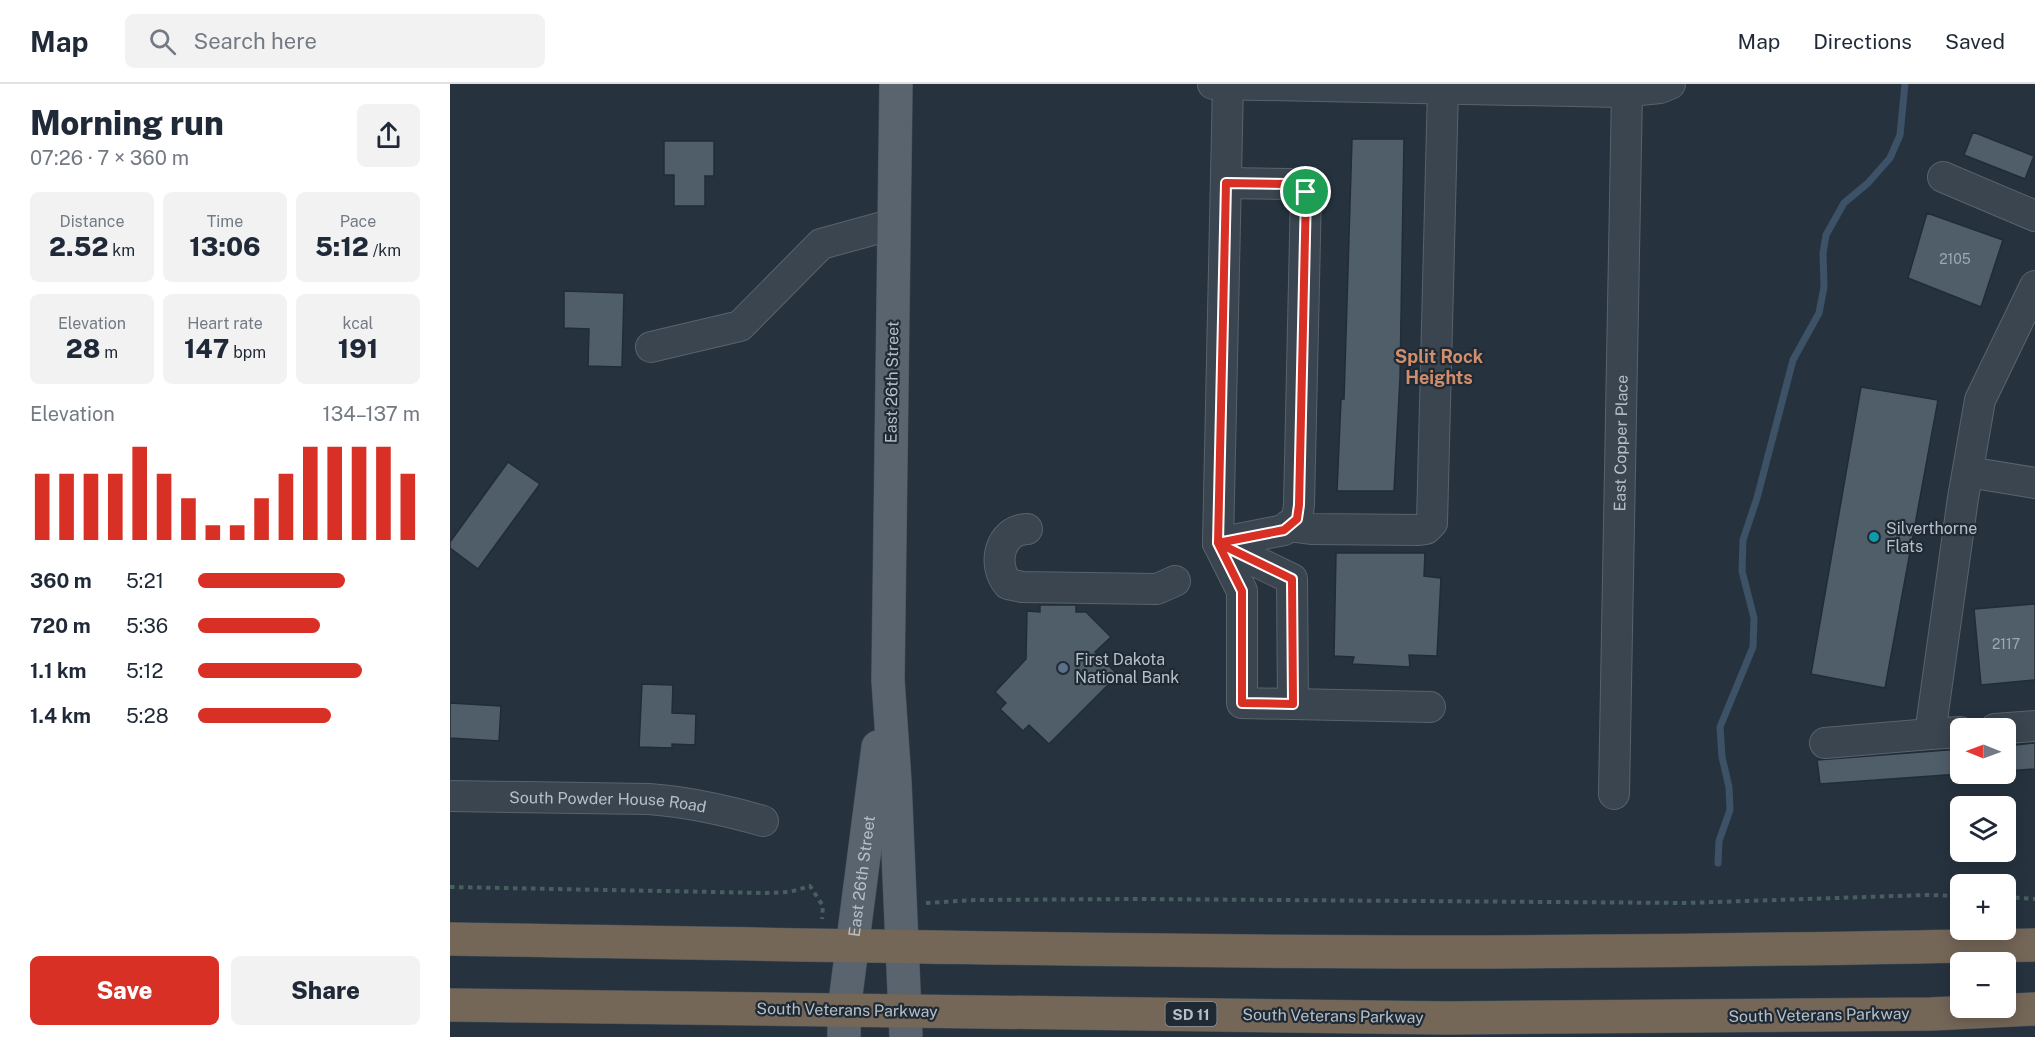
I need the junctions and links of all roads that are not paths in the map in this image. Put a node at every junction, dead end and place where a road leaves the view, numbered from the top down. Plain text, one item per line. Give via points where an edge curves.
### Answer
1 (896, 84) edge
2 (1213, 84) edge
3 (1228, 84) edge
4 (1670, 84) edge
5 (1443, 88) junction
6 (1627, 91) junction
7 (1943, 177) dead end
8 (1226, 183) junction
9 (2035, 216) edge
10 (894, 224) junction
11 (2035, 286) edge
12 (651, 347) dead end
13 (1968, 472) junction
14 (2035, 483) edge
15 (1288, 526) junction
16 (1027, 529) dead end
17 (1218, 543) junction
18 (1174, 581) dead end
19 (888, 680) junction
20 (1293, 704) junction
21 (1430, 707) dead end
22 (2035, 726) edge
23 (2016, 727) edge
24 (1950, 733) edge
25 (1930, 734) junction
26 (1826, 742) dead end
27 (1614, 794) dead end
28 (450, 796) edge
29 (763, 821) dead end
30 (450, 939) edge
31 (853, 945) junction
32 (2035, 945) edge
33 (903, 946) junction
34 (450, 1005) edge
35 (2035, 1009) edge
36 (844, 1023) edge
37 (906, 1024) edge

1 - 10 main road, East 26th Street
2 - 3 street
3 - 5 street
3 - 8 street
4 - 6 street
5 - 6 street
5 - 15 street via 1432,523 1419,531
6 - 27 street, East Copper Place
7 - 9 street
8 - 15 street via 1290,184 1303,186 1306,192 1299,505 1297,519
8 - 17 street
10 - 12 street via 821,244 740,326
10 - 19 main road, East 26th Street
11 - 13 street via 1980,400
13 - 14 street
13 - 25 street
15 - 17 street
16 - 18 street via 1012,533 1000,548 1000,571 1008,584 1157,589
17 - 20 street via 1292,579
17 - 20 street via 1242,591 1242,703
19 - 31 main road, East 26th Street
19 - 33 main road, East 26th Street
20 - 21 street
22 - 23 street
24 - 25 street
25 - 26 street
28 - 29 street, South Powder House Road via 679,801
30 - 31 highway
31 - 33 highway
31 - 36 main road, East 26th Street
32 - 33 highway via 1461,952
33 - 37 main road, East 26th Street
34 - 36 highway, South Veterans Parkway / SD 11
35 - 37 highway, South Veterans Parkway / SD 11 via 1931,1014
36 - 37 highway, South Veterans Parkway / SD 11

